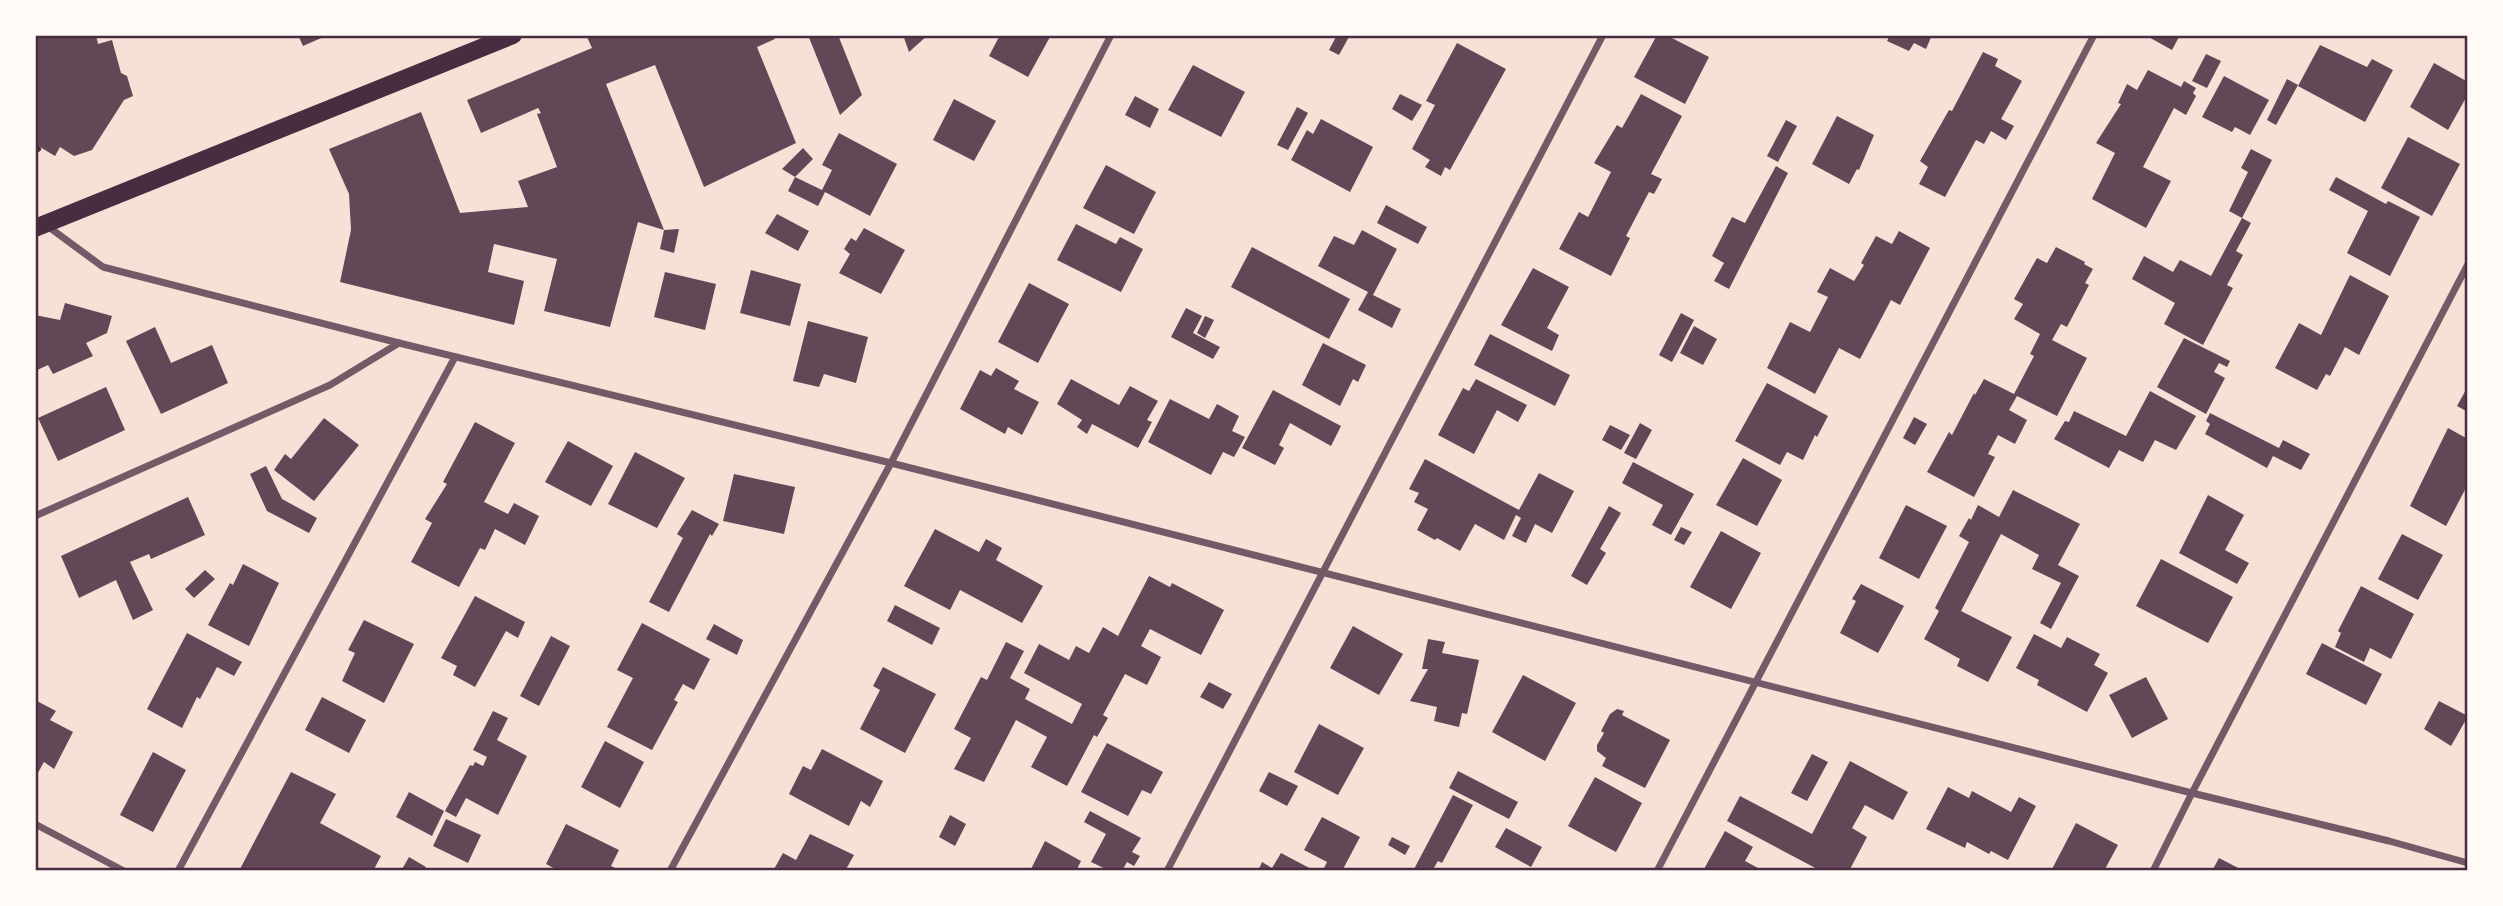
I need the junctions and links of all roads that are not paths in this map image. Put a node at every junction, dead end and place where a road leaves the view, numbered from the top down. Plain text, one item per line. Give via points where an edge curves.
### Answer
1 (513, 35) edge
2 (1111, 35) edge
3 (1603, 35) edge
4 (2094, 35) edge
5 (38, 226) edge
6 (2468, 264) edge
7 (399, 343) junction
8 (455, 357) junction
9 (891, 463) junction
10 (35, 516) edge
11 (1322, 573) junction
12 (1755, 683) junction
13 (2192, 793) junction
14 (35, 824) edge
15 (2468, 863) edge
16 (124, 871) edge
17 (178, 871) edge
18 (670, 871) edge
19 (1167, 871) edge
20 (1657, 871) edge
21 (2153, 871) edge

1 - 5 main road
2 - 9 street
3 - 11 street
4 - 12 street
5 - 7 street via 103,267
6 - 13 street
7 - 8 street
7 - 10 street via 330,385
8 - 9 street
8 - 17 street
9 - 11 street
9 - 18 street
11 - 12 street
11 - 19 street
12 - 13 street
12 - 20 street
13 - 15 street
13 - 21 street
14 - 16 street

